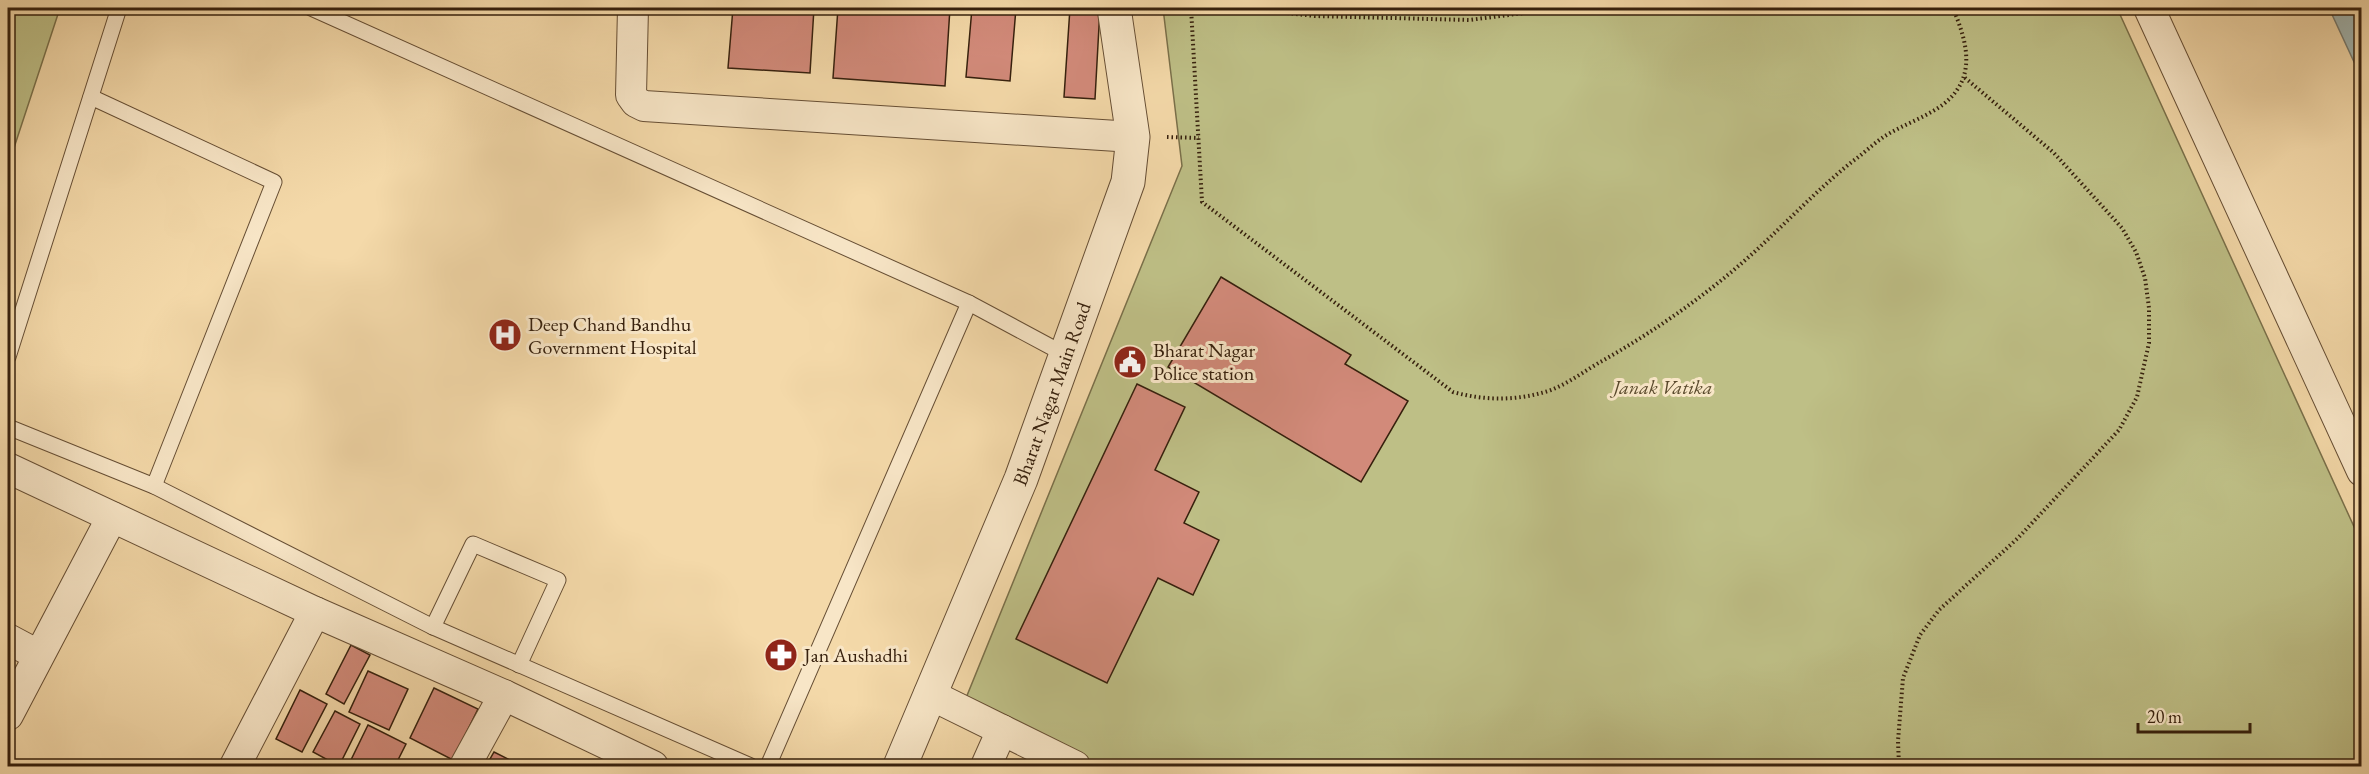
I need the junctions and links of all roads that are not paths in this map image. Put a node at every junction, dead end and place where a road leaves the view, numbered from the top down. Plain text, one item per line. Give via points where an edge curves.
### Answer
1 (119, 8) edge
2 (311, 8) edge
3 (633, 8) edge
4 (1114, 8) edge
5 (2150, 8) edge
6 (91, 97) junction
7 (1133, 137) junction
8 (969, 303) junction
9 (1066, 355) junction
10 (8, 357) edge
11 (8, 427) edge
12 (8, 468) edge
13 (2361, 471) edge
14 (154, 486) junction
15 (112, 517) junction
16 (315, 612) junction
17 (433, 627) junction
18 (8, 639) edge
19 (38, 655) junction
20 (519, 665) junction
21 (929, 694) junction
22 (504, 695) junction
23 (8, 715) edge
24 (1002, 730) junction
25 (246, 763) edge
26 (465, 766) edge
27 (653, 766) edge
28 (751, 766) edge
29 (768, 766) edge
30 (900, 766) edge
31 (986, 766) edge
32 (1075, 766) edge

1 - 6 lane
2 - 8 lane
3 - 7 street via 631,95 644,106
4 - 7 street, Bharat Nagar Main Road
5 - 13 street
6 - 10 lane
6 - 14 lane via 274,182
7 - 9 street, Bharat Nagar Main Road via 1128,182
8 - 9 lane
8 - 29 lane
9 - 21 street, Bharat Nagar Main Road via 1021,479
11 - 14 lane
12 - 15 street
14 - 17 lane
15 - 16 street
15 - 19 street
16 - 22 street
16 - 25 street
17 - 20 lane
17 - 20 lane via 473,544 558,580
18 - 19 street
19 - 23 street
20 - 28 lane
21 - 24 street
21 - 30 street, Bharat Nagar Main Road
22 - 26 street
22 - 27 street
24 - 31 street
24 - 32 street

